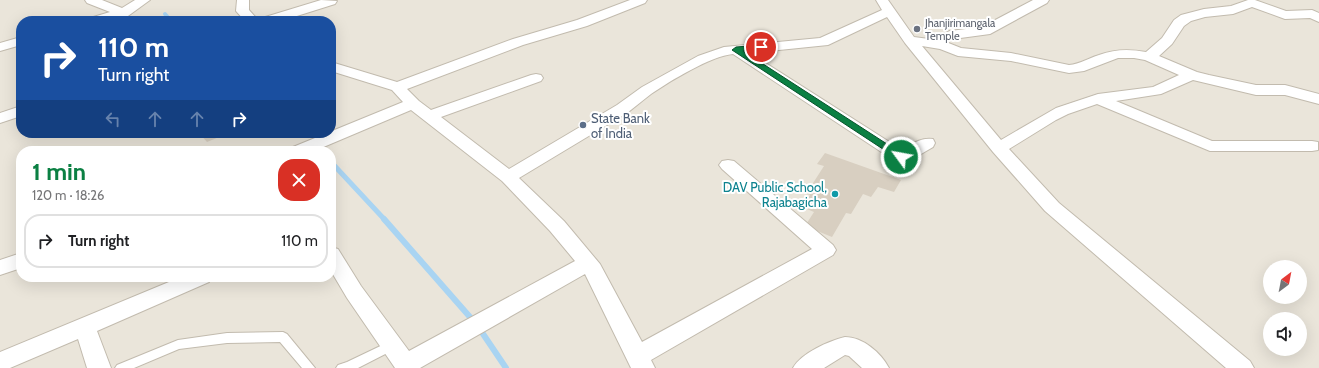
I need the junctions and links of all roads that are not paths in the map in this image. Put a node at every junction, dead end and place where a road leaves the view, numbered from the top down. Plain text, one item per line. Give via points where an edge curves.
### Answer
1 (91, 0) edge
2 (144, 0) edge
3 (243, 0) edge
4 (641, 0) edge
5 (1043, 0) edge
6 (331, 1) dead end
7 (886, 6) edge
8 (123, 13) junction
9 (112, 16) edge
10 (247, 16) edge
11 (283, 16) edge
12 (1319, 18) edge
13 (910, 40) junction
14 (16, 42) edge
15 (930, 42) junction
16 (0, 47) edge
17 (736, 50) junction
18 (1149, 57) junction
19 (336, 68) edge
20 (349, 72) junction
21 (1192, 75) junction
22 (336, 77) edge
23 (536, 78) dead end
24 (397, 87) junction
25 (1098, 99) junction
26 (1319, 99) edge
27 (413, 104) junction
28 (16, 113) edge
29 (429, 116) junction
30 (0, 118) edge
31 (336, 136) edge
32 (331, 138) edge
33 (927, 142) dead end
34 (311, 146) edge
35 (1317, 147) edge
36 (999, 148) junction
37 (728, 166) dead end
38 (508, 177) junction
39 (16, 262) edge
40 (336, 262) edge
41 (588, 263) junction
42 (0, 268) edge
43 (190, 282) edge
44 (85, 326) junction
45 (392, 345) junction
46 (0, 362) edge
47 (640, 362) edge
48 (363, 363) edge
49 (406, 366) edge
50 (99, 368) edge
51 (121, 368) edge
52 (309, 368) edge
53 (342, 368) edge
54 (805, 368) edge
55 (877, 368) edge
56 (1242, 368) edge

1 - 8 street
2 - 8 street
3 - 10 street via 242,11
4 - 24 street
5 - 15 street via 985,31 950,35
6 - 11 street
7 - 13 street
7 - 17 street via 823,42
8 - 9 street
12 - 18 street via 1312,14 1285,15 1252,3 1233,10 1204,12 1179,23 1164,44
13 - 15 street
13 - 36 street
14 - 16 street
15 - 18 street via 958,52 1011,57 1068,69 1079,68 1118,54
17 - 33 street via 901,157
17 - 38 street via 724,51 678,72 582,134
18 - 21 street
19 - 20 street
20 - 22 street
20 - 24 street
21 - 25 street via 1156,91
21 - 26 street via 1256,90 1285,90
23 - 29 street
24 - 27 street
25 - 35 street via 1210,146
25 - 36 street via 1050,117
27 - 29 street
27 - 31 street
28 - 30 street
29 - 38 street
32 - 34 street
36 - 56 street via 1052,207
37 - 47 street via 826,250
38 - 41 street via 557,226
39 - 42 street
40 - 45 street
41 - 47 street
41 - 49 street
43 - 44 street
44 - 46 street
44 - 50 street
45 - 48 lane
45 - 49 street
48 - 53 lane
51 - 52 lane via 178,345 227,338 282,337
54 - 55 street via 842,345 856,349

